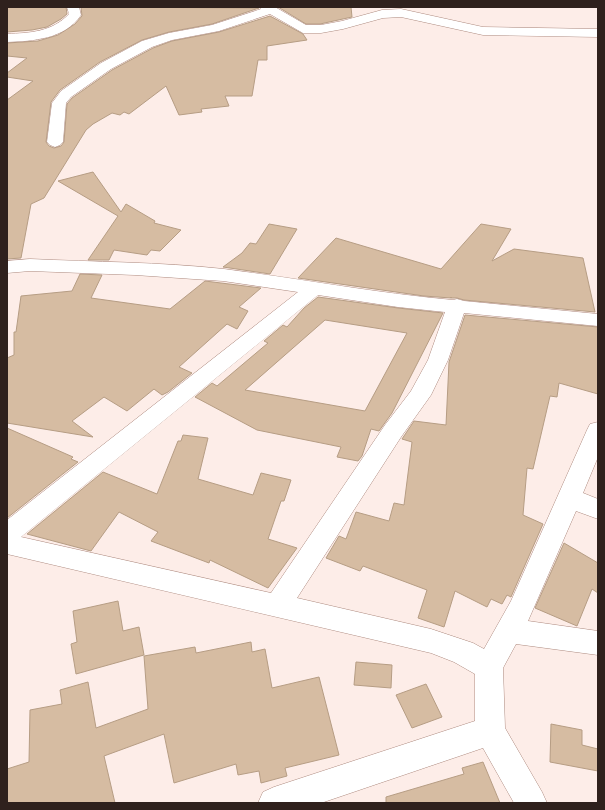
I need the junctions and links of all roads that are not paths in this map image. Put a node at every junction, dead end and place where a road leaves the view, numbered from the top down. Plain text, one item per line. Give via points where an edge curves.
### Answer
1 (73, 7) edge
2 (268, 9) edge
3 (598, 33) edge
4 (7, 38) edge
5 (55, 142) dead end
6 (7, 267) edge
7 (315, 288) junction
8 (457, 305) junction
9 (598, 320) edge
10 (598, 430) edge
11 (569, 498) junction
12 (598, 509) edge
13 (7, 534) edge
14 (7, 544) edge
15 (277, 606) junction
16 (509, 631) junction
17 (598, 643) edge
18 (489, 667) junction
19 (490, 731) junction
20 (274, 803) edge
21 (531, 803) edge

1 - 4 street via 75,15 70,22 43,35
2 - 3 street via 303,30 343,25 382,14 401,14 483,31
2 - 5 street via 215,28 147,44 106,66 66,94 59,103
6 - 7 street via 30,265 224,275
7 - 8 street via 398,300
7 - 13 street
8 - 9 street
8 - 15 street via 438,360 420,395 389,437
10 - 11 street
11 - 12 street
11 - 16 street
14 - 15 street
15 - 18 street via 431,641 463,652
16 - 17 street
16 - 18 street
18 - 19 street
19 - 20 street
19 - 21 street

